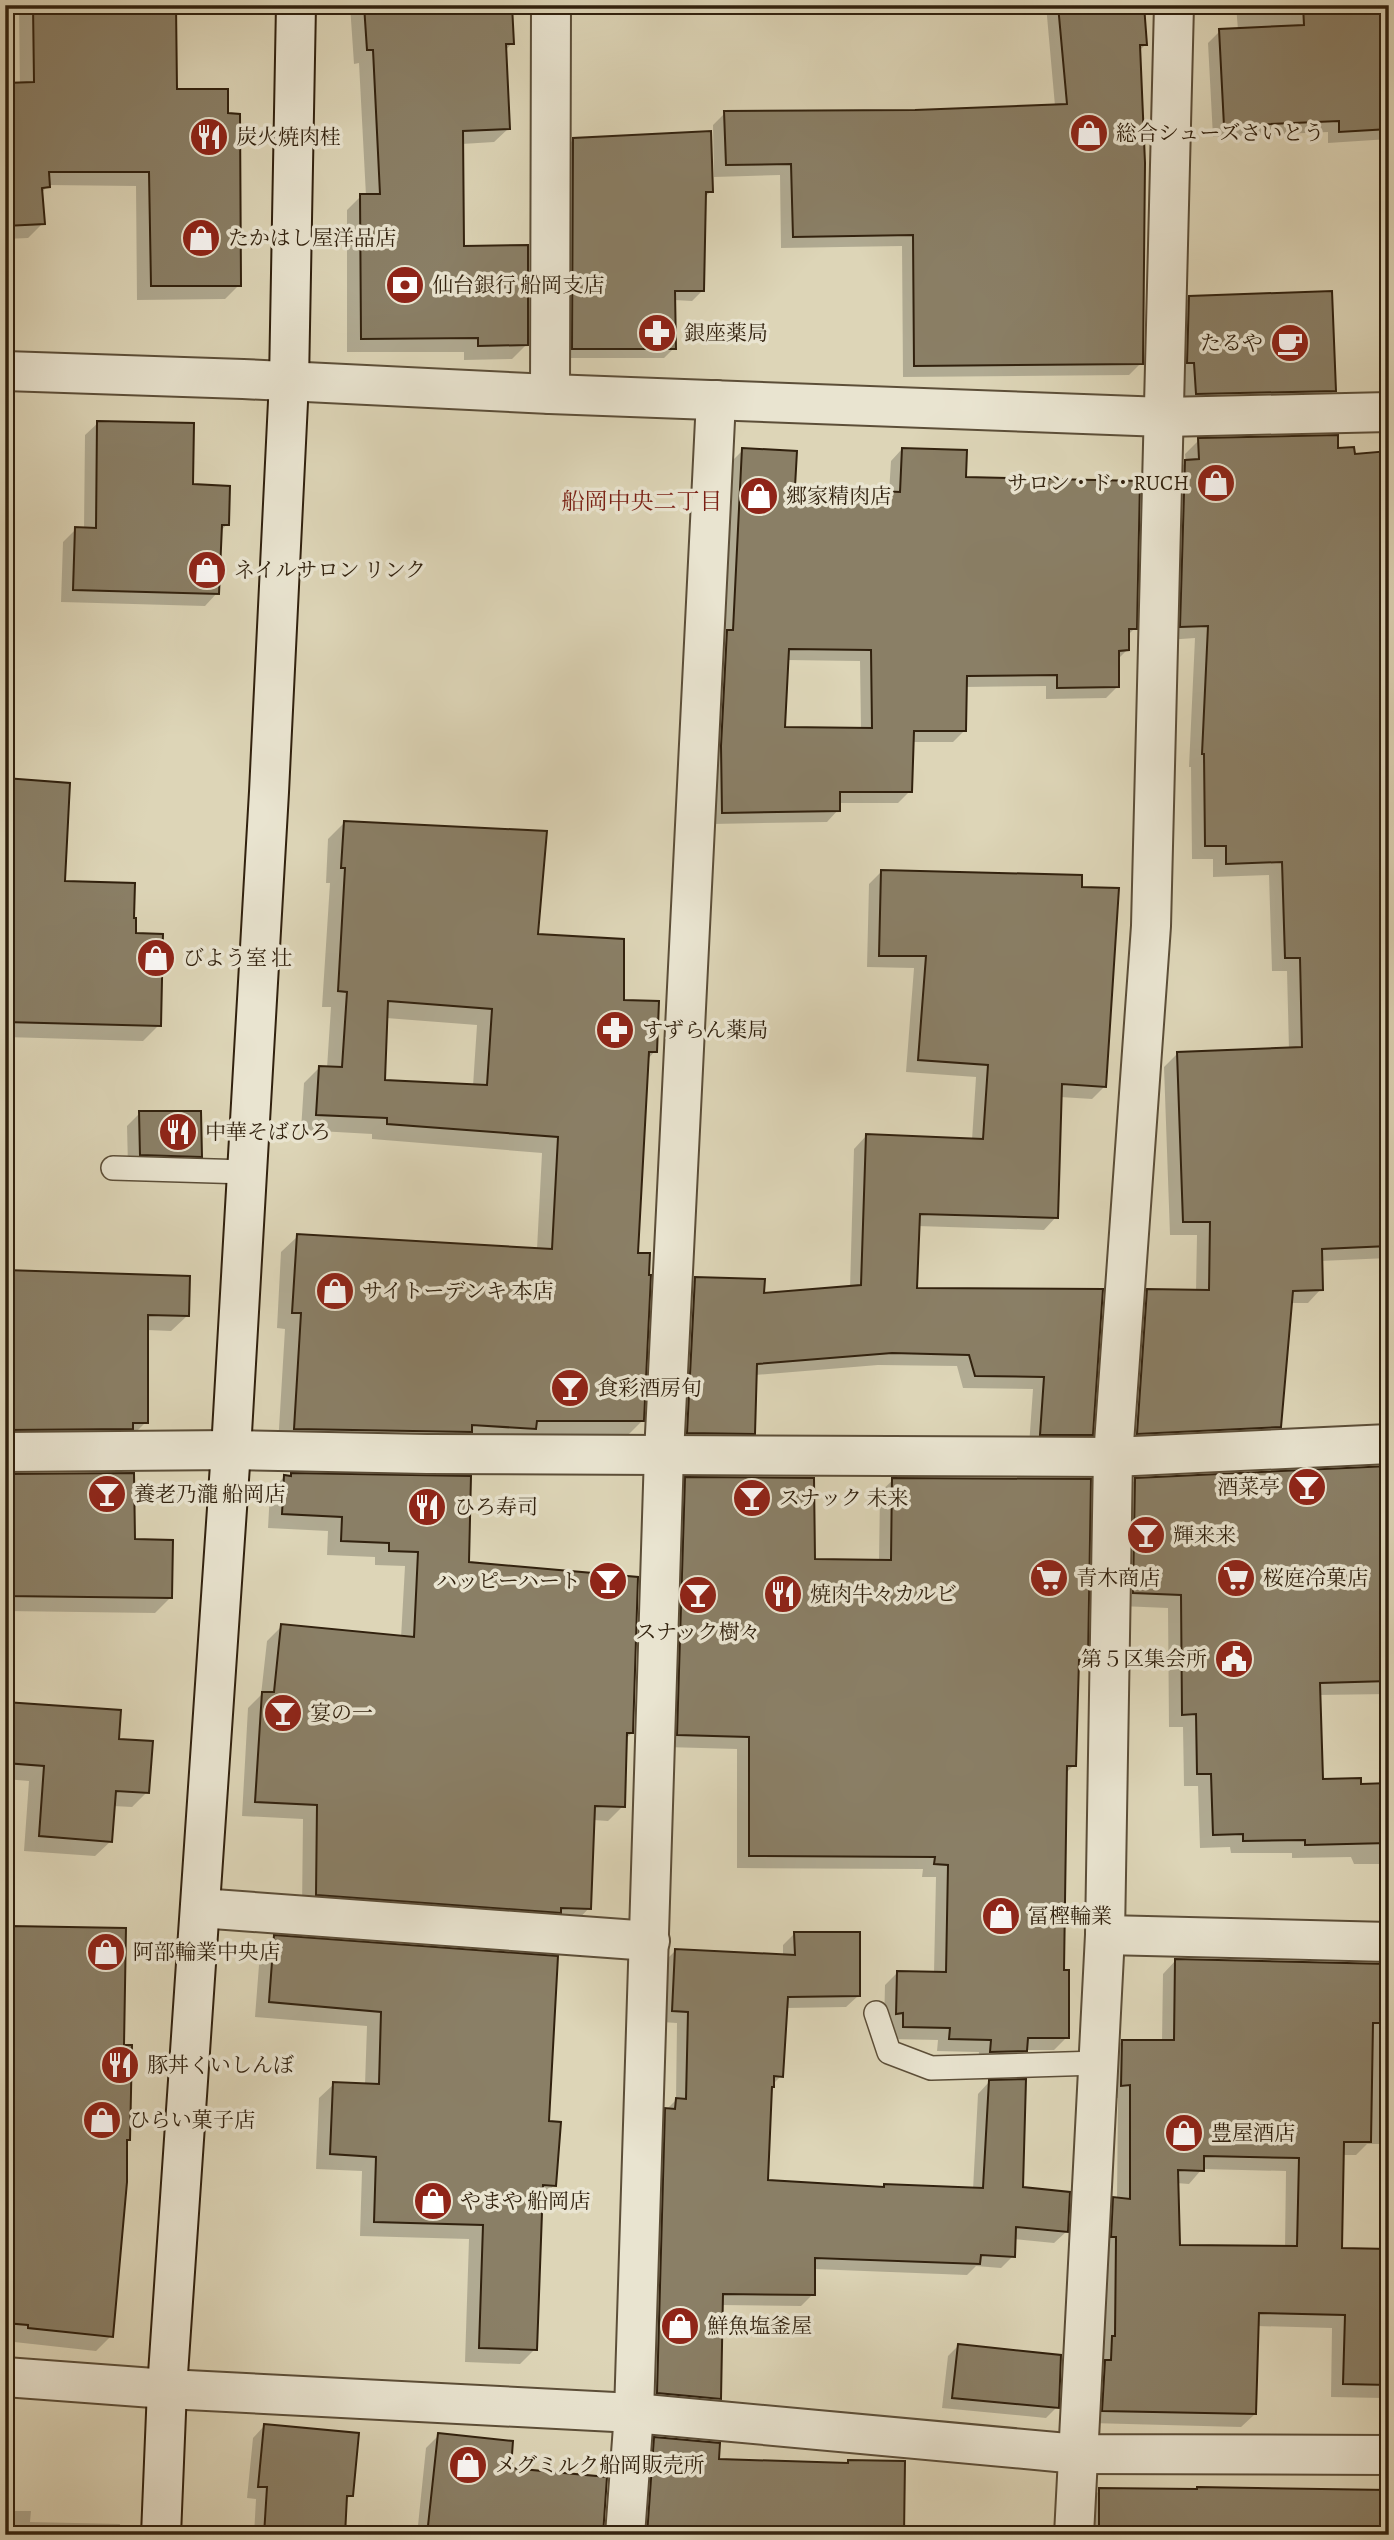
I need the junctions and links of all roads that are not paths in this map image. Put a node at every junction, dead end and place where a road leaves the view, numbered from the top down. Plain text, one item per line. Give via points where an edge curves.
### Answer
1 (296, 5) edge
2 (551, 5) edge
3 (1174, 5) edge
4 (5, 371) edge
5 (289, 381) junction
6 (550, 394) junction
7 (716, 400) junction
8 (1389, 412) edge
9 (1164, 417) junction
10 (113, 1168) dead end
11 (247, 1172) junction
12 (1389, 1444) edge
13 (231, 1450) junction
14 (5, 1452) edge
15 (664, 1454) junction
16 (1113, 1457) junction
17 (200, 1908) junction
18 (1105, 1935) junction
19 (650, 1941) junction
20 (1389, 1942) edge
21 (876, 2014) dead end
22 (1098, 2063) junction
23 (5, 2377) edge
24 (167, 2389) junction
25 (634, 2413) junction
26 (1078, 2454) junction
27 (1389, 2455) edge
28 (161, 2535) edge
29 (625, 2535) edge
30 (1074, 2535) edge

1 - 5 street
2 - 6 street
3 - 9 street
4 - 5 street
5 - 6 street
5 - 11 street
6 - 7 street
7 - 9 street
7 - 15 street
8 - 9 street
9 - 16 street via 1151,926
10 - 11 lane
11 - 13 street
12 - 16 street
13 - 14 street
13 - 15 street
13 - 17 street
15 - 16 street
15 - 19 street
16 - 18 street
17 - 19 street
17 - 24 street
18 - 20 street
18 - 22 street
19 - 25 street
21 - 22 lane via 889,2052 931,2068
22 - 26 street
23 - 24 street
24 - 25 street
24 - 28 street
25 - 26 street
25 - 29 street
26 - 27 street
26 - 30 street

